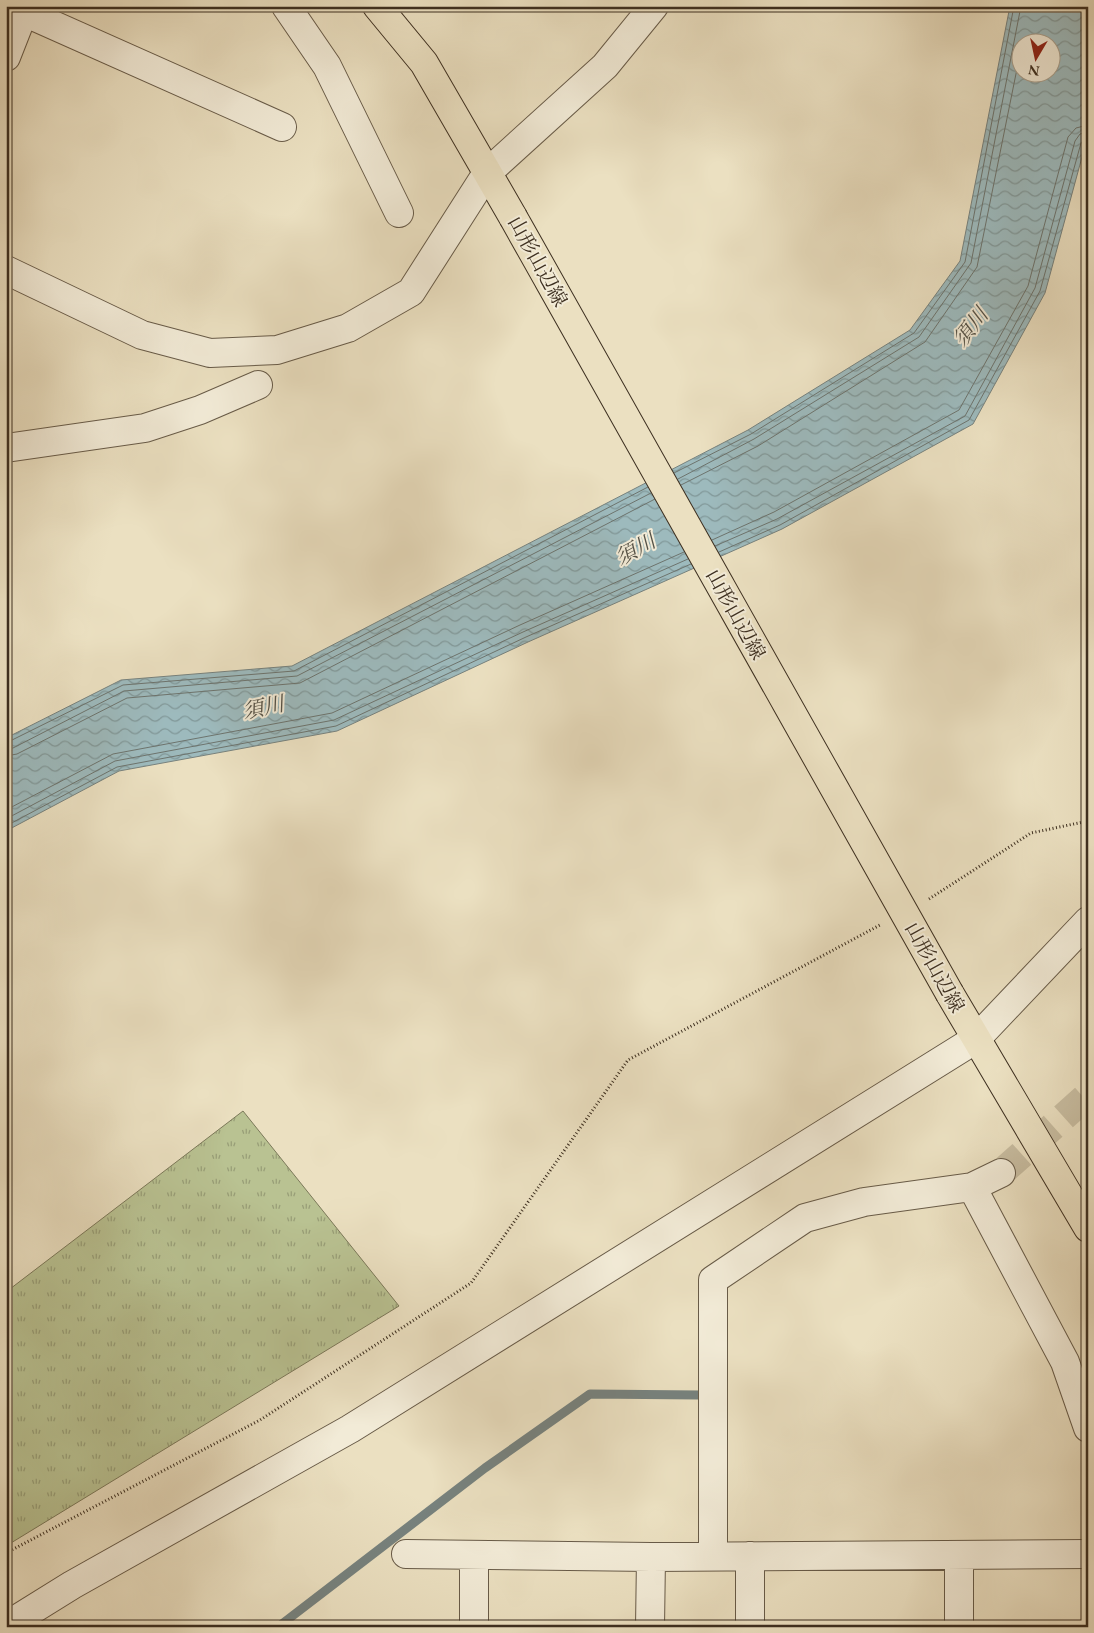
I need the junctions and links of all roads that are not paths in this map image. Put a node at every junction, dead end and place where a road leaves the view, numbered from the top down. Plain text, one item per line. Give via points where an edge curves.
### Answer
1 (286, 6) edge
2 (377, 6) edge
3 (654, 6) edge
4 (25, 9) edge
5 (6, 57) edge
6 (282, 127) dead end
7 (487, 173) junction
8 (399, 213) dead end
9 (6, 270) edge
10 (258, 385) dead end
11 (6, 448) edge
12 (1088, 921) edge
13 (976, 1039) junction
14 (1001, 1173) tunnel mouth
15 (972, 1187) junction
16 (1088, 1228) edge
17 (1088, 1428) edge
18 (406, 1554) dead end
19 (1088, 1554) edge
20 (474, 1555) junction
21 (959, 1555) junction
22 (650, 1556) junction
23 (713, 1556) junction
24 (750, 1556) junction
25 (6, 1626) edge
26 (474, 1627) edge
27 (650, 1627) edge
28 (750, 1627) edge
29 (959, 1627) edge

1 - 8 street via 327,66
2 - 7 main road, 山形山辺線 via 424,63
3 - 7 street via 605,66
4 - 5 street
4 - 6 street
7 - 9 street via 411,292 348,328 277,350 210,353 142,335
7 - 13 main road, 山形山辺線, bridge
10 - 11 street via 200,410 145,428
12 - 13 street
13 - 16 main road, 山形山辺線
13 - 25 street via 350,1429 72,1585
14 - 15 street
15 - 17 street via 1065,1362
15 - 23 street via 864,1202 805,1218 713,1280
18 - 20 street
19 - 21 street
20 - 22 street
20 - 26 street
21 - 24 street
21 - 29 street
22 - 23 street
22 - 27 street
23 - 24 street
24 - 28 street

